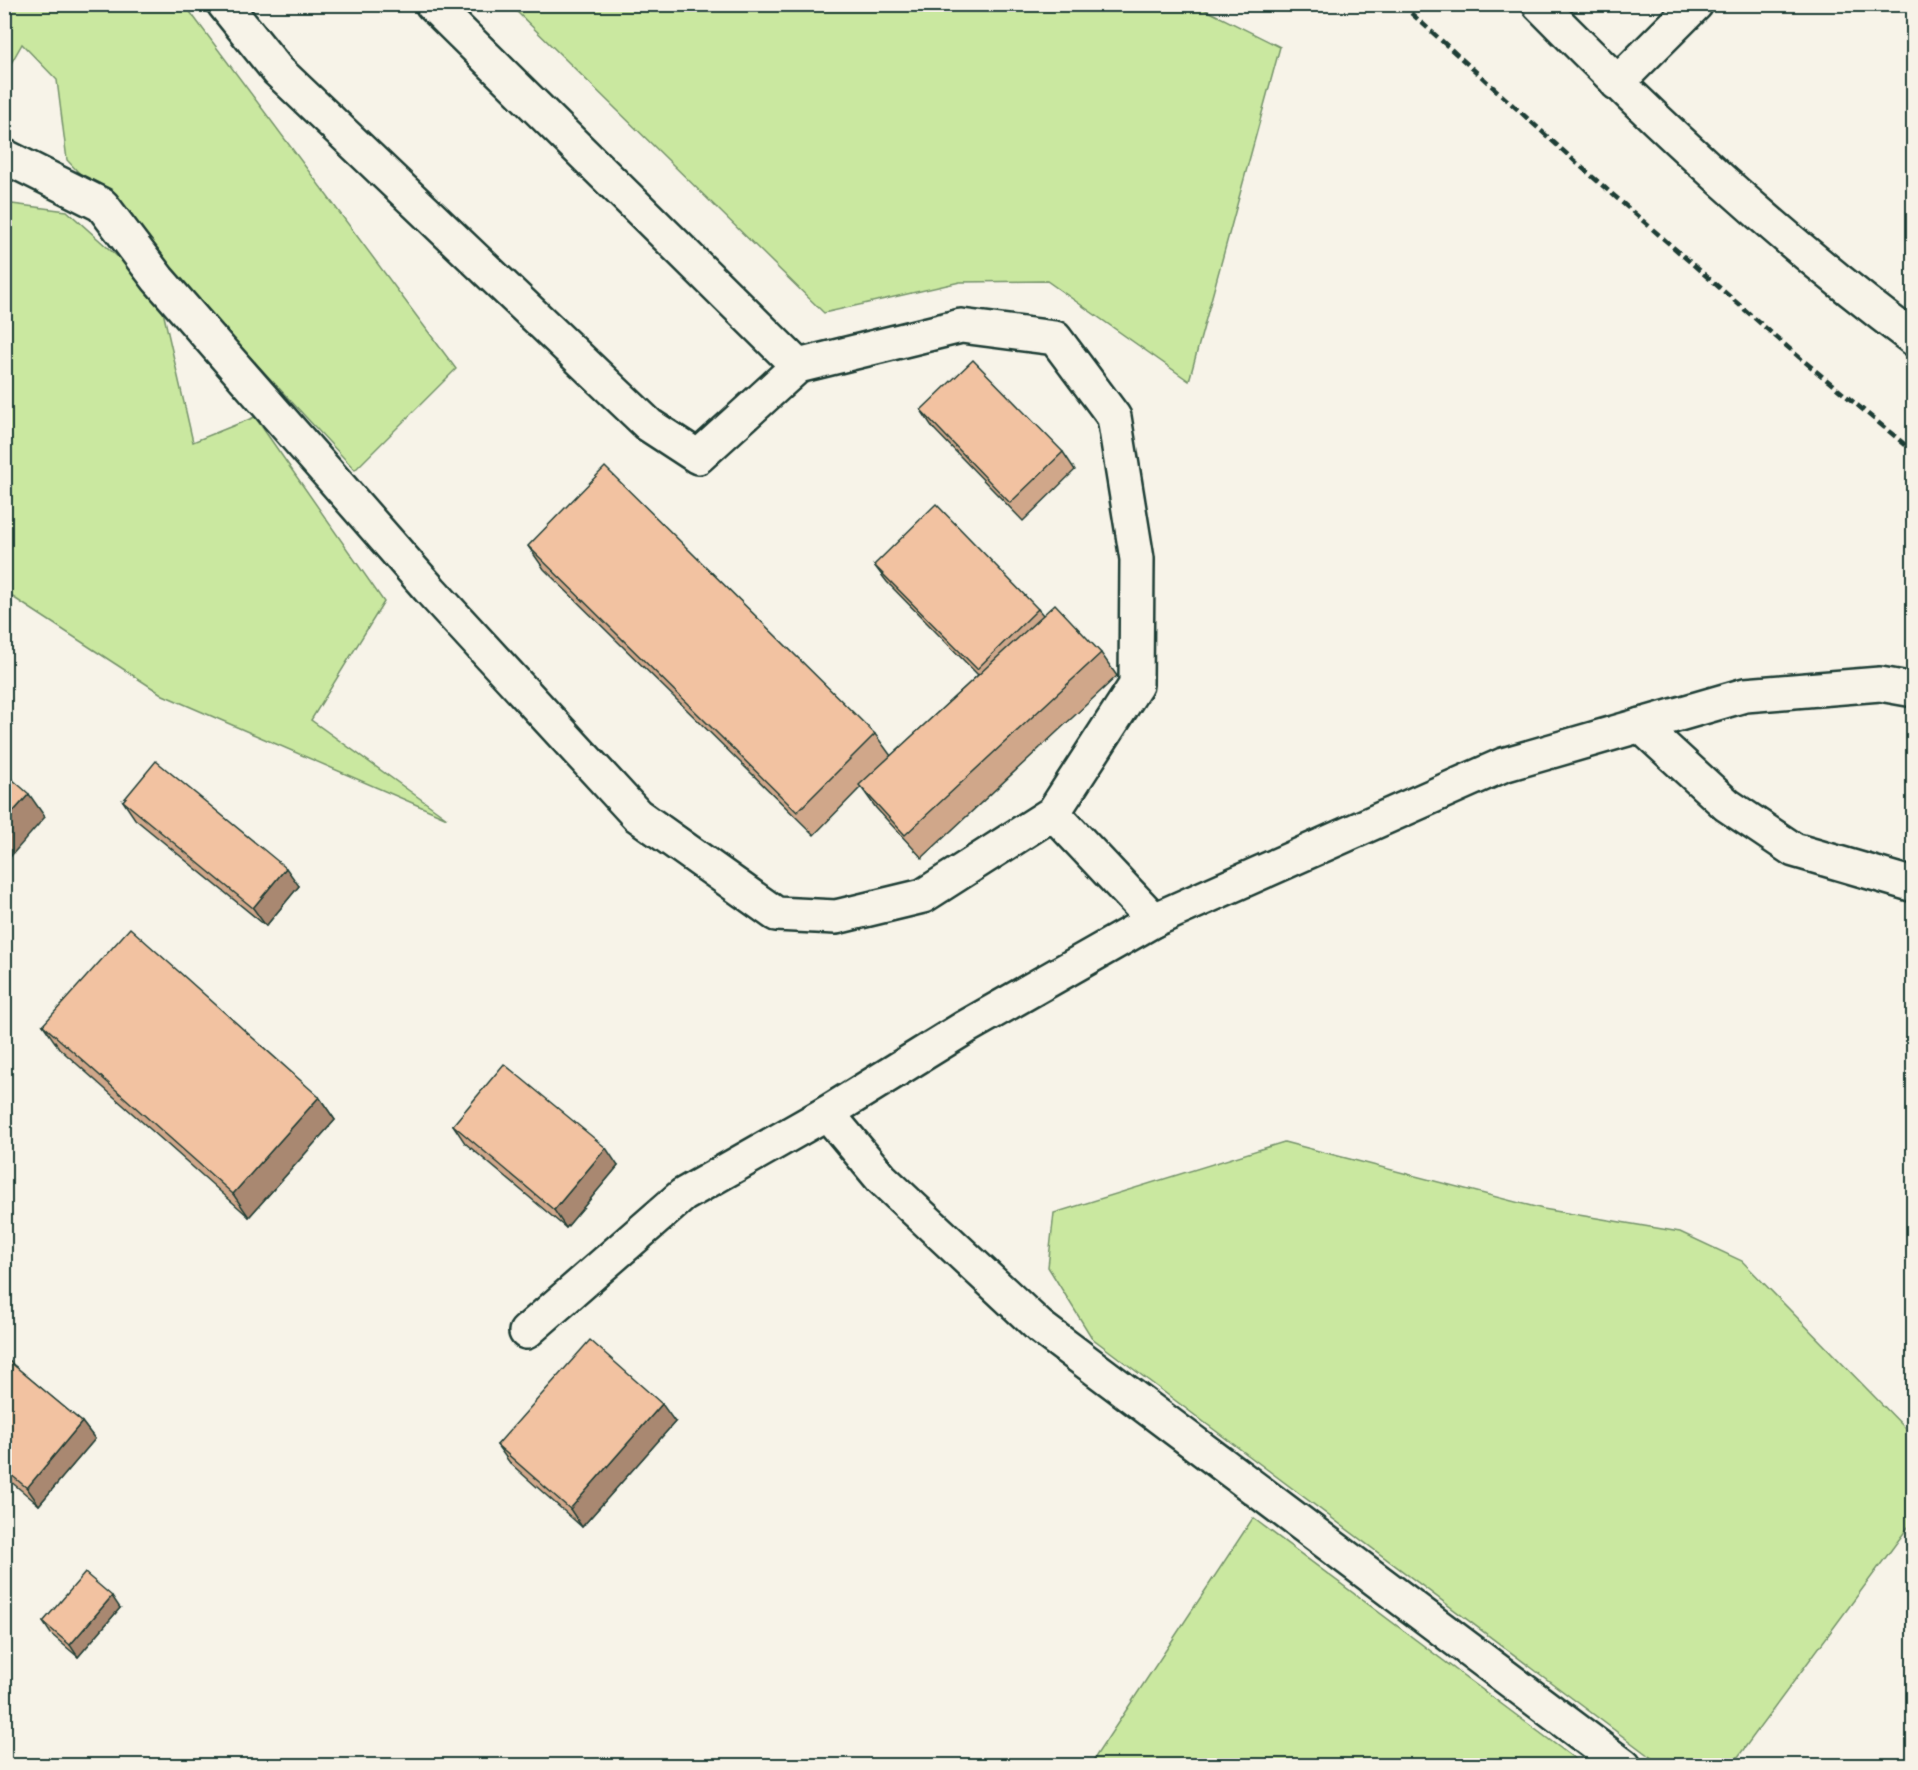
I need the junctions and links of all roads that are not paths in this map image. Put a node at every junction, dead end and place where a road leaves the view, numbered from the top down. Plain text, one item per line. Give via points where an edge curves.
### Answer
1 (224, 4) edge
2 (432, 4) edge
3 (1539, 4) edge
4 (1696, 4) edge
5 (1617, 83) junction
6 (4, 156) edge
7 (1914, 339) edge
8 (798, 366) junction
9 (1914, 690) edge
10 (1640, 725) junction
11 (1053, 813) junction
12 (1914, 885) edge
13 (1154, 920) junction
14 (827, 1113) junction
15 (526, 1332) dead end
16 (1624, 1766) edge

1 - 8 street via 278,71 649,425 698,457
2 - 8 street
3 - 5 street
4 - 5 street
5 - 7 street via 1746,201
6 - 11 street via 102,205 158,279 431,591 637,815 777,914 836,917 923,896
8 - 11 street via 961,326 1055,338 1114,417 1137,559 1136,685
9 - 10 street via 1880,684 1745,695
10 - 12 street via 1727,805 1794,850
10 - 13 street via 1503,765
11 - 13 street
13 - 14 street via 966,1027
14 - 15 street via 683,1195
14 - 16 street via 881,1178 1040,1327

